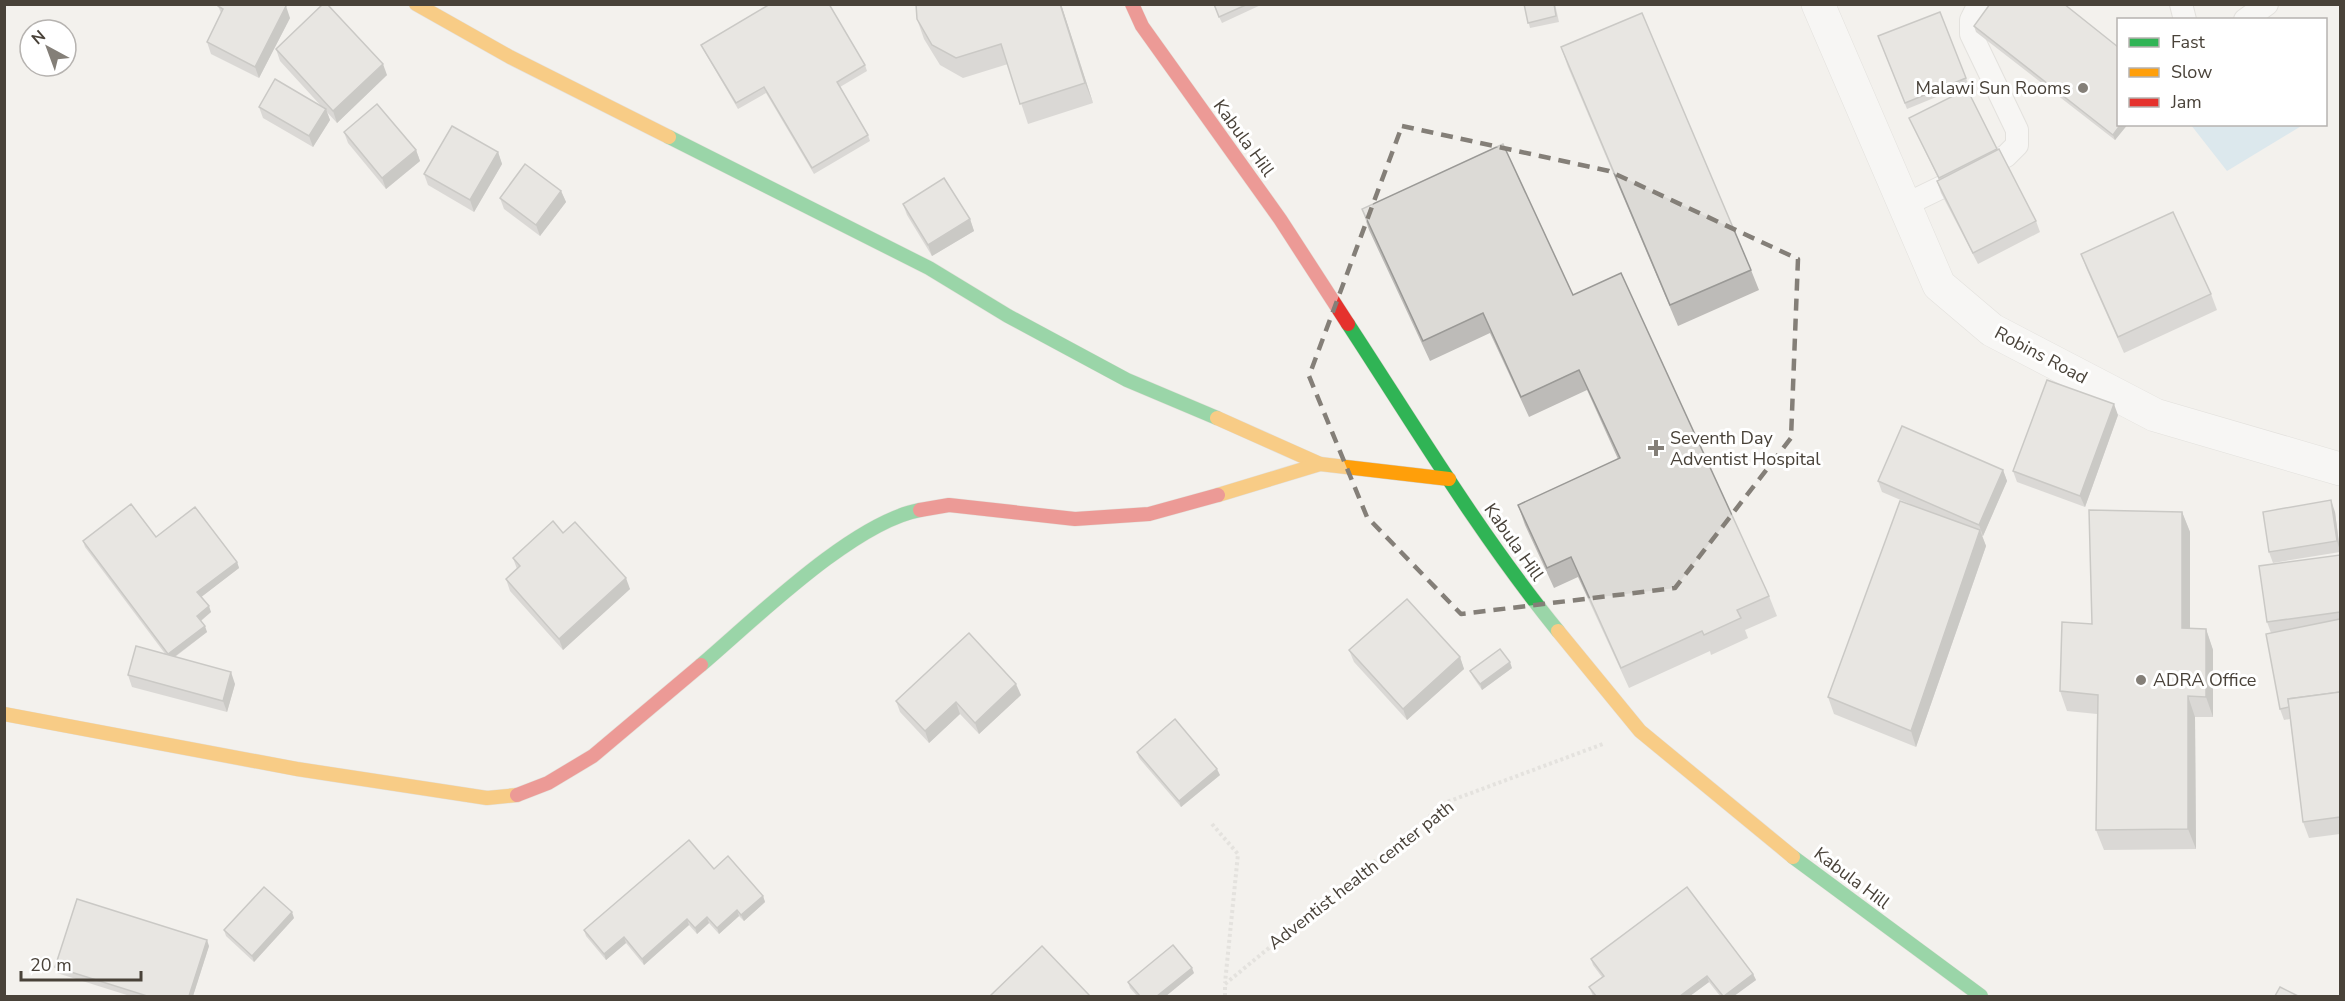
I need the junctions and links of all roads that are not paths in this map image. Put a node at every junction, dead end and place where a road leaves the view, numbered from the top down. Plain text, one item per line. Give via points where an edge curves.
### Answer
1 (416, 4) edge
2 (1132, 4) edge
3 (1818, 4) edge
4 (1979, 4) edge
5 (2267, 4) edge
6 (2248, 18) edge
7 (1905, 205) junction
8 (1320, 464) junction
9 (2340, 469) edge
10 (1449, 479) junction
11 (4, 714) edge
12 (1981, 996) edge

1 - 8 street via 510,57 929,268 1127,380
2 - 10 street, Kabula Hill via 1142,26 1280,219
3 - 7 street, Robins Road
4 - 7 lane via 1971,20 1971,34 2017,130 2017,145 2006,156
5 - 6 lane
7 - 9 street, Robins Road via 1939,285 1992,330 2155,415
8 - 10 street
8 - 11 street via 1149,514 1075,519 949,505 903,513 868,531 815,568 593,756 548,783 513,796 487,798 297,769
10 - 12 street, Kabula Hill via 1522,586 1640,731 1779,846

